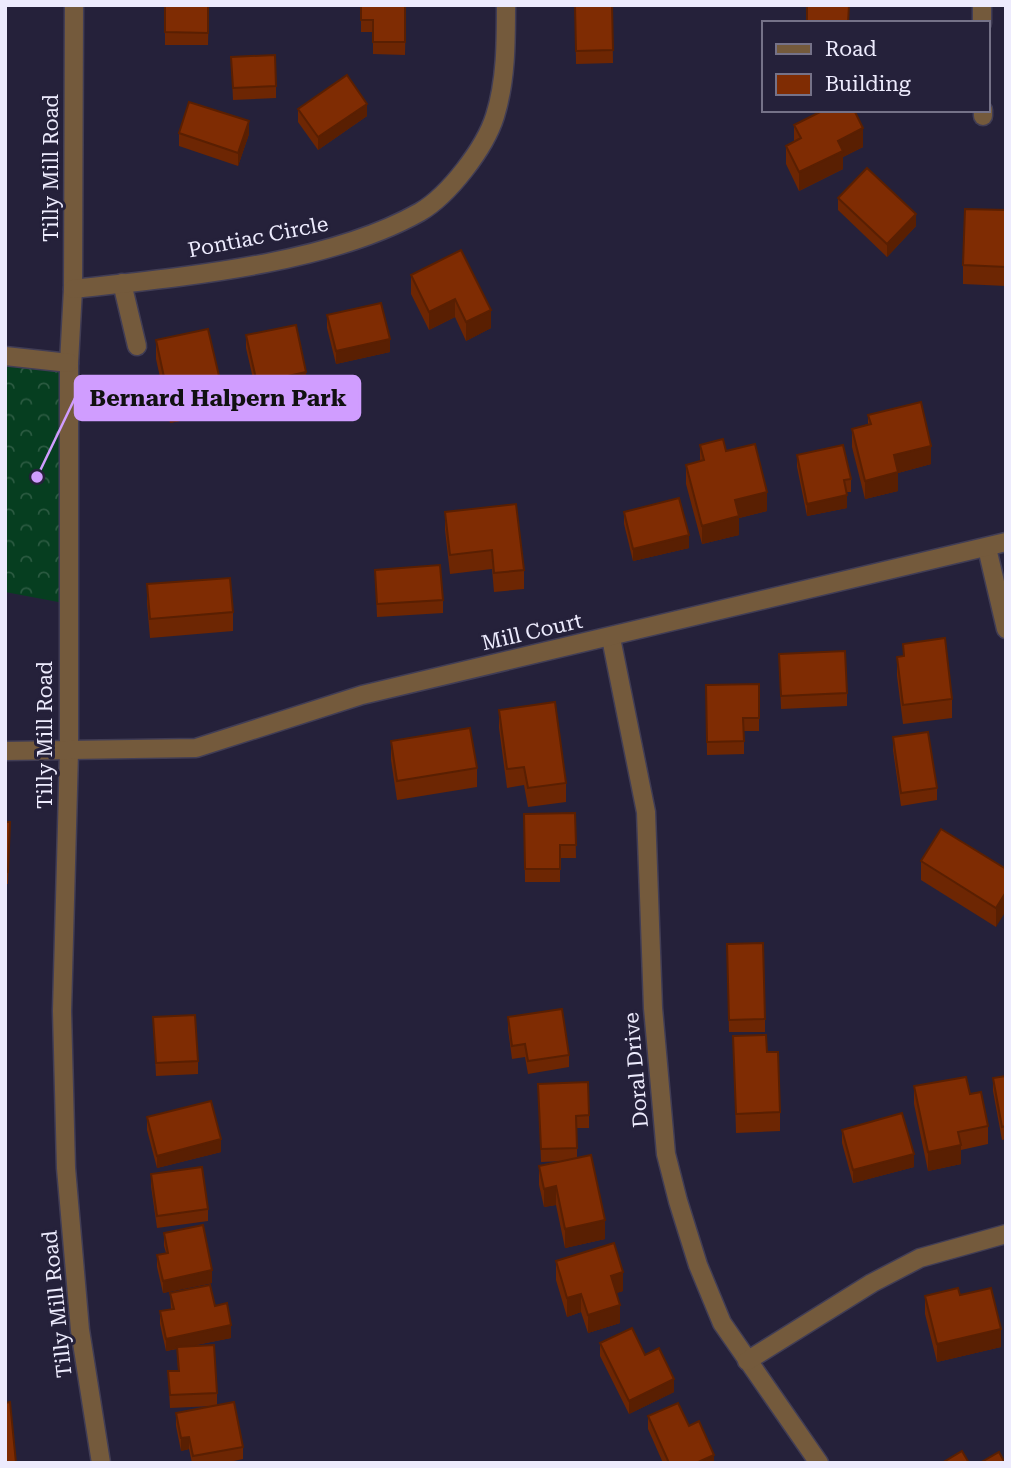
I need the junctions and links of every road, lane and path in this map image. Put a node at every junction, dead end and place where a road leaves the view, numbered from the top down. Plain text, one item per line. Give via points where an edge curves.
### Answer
1 (74, 5) edge
2 (506, 5) edge
3 (122, 284) junction
4 (73, 289) junction
5 (137, 346) dead end
6 (5, 356) edge
7 (69, 363) junction
8 (1006, 542) edge
9 (987, 548) junction
10 (1006, 629) edge
11 (611, 638) junction
12 (5, 751) edge
13 (69, 751) junction
14 (1006, 1234) edge
15 (747, 1362) junction
16 (101, 1463) edge
17 (819, 1463) edge

1 - 4 street, Tilly Mill Road
2 - 3 street, Pontiac Circle via 506,54 495,117 465,171 423,210 365,237 293,257
3 - 4 street, Pontiac Circle
3 - 5 street
4 - 7 street, Tilly Mill Road
6 - 7 street
7 - 13 street, Tilly Mill Road
8 - 9 street, Mill Court
9 - 10 street
9 - 11 street, Mill Court
11 - 13 street, Mill Court via 362,695 196,748
11 - 15 street, Doral Drive via 646,811 653,1008 667,1154 698,1265 722,1323
12 - 13 street, Mill Court
13 - 16 street, Tilly Mill Road via 62,1011 66,1168 80,1330
14 - 15 street via 920,1258
15 - 17 street, Doral Drive

